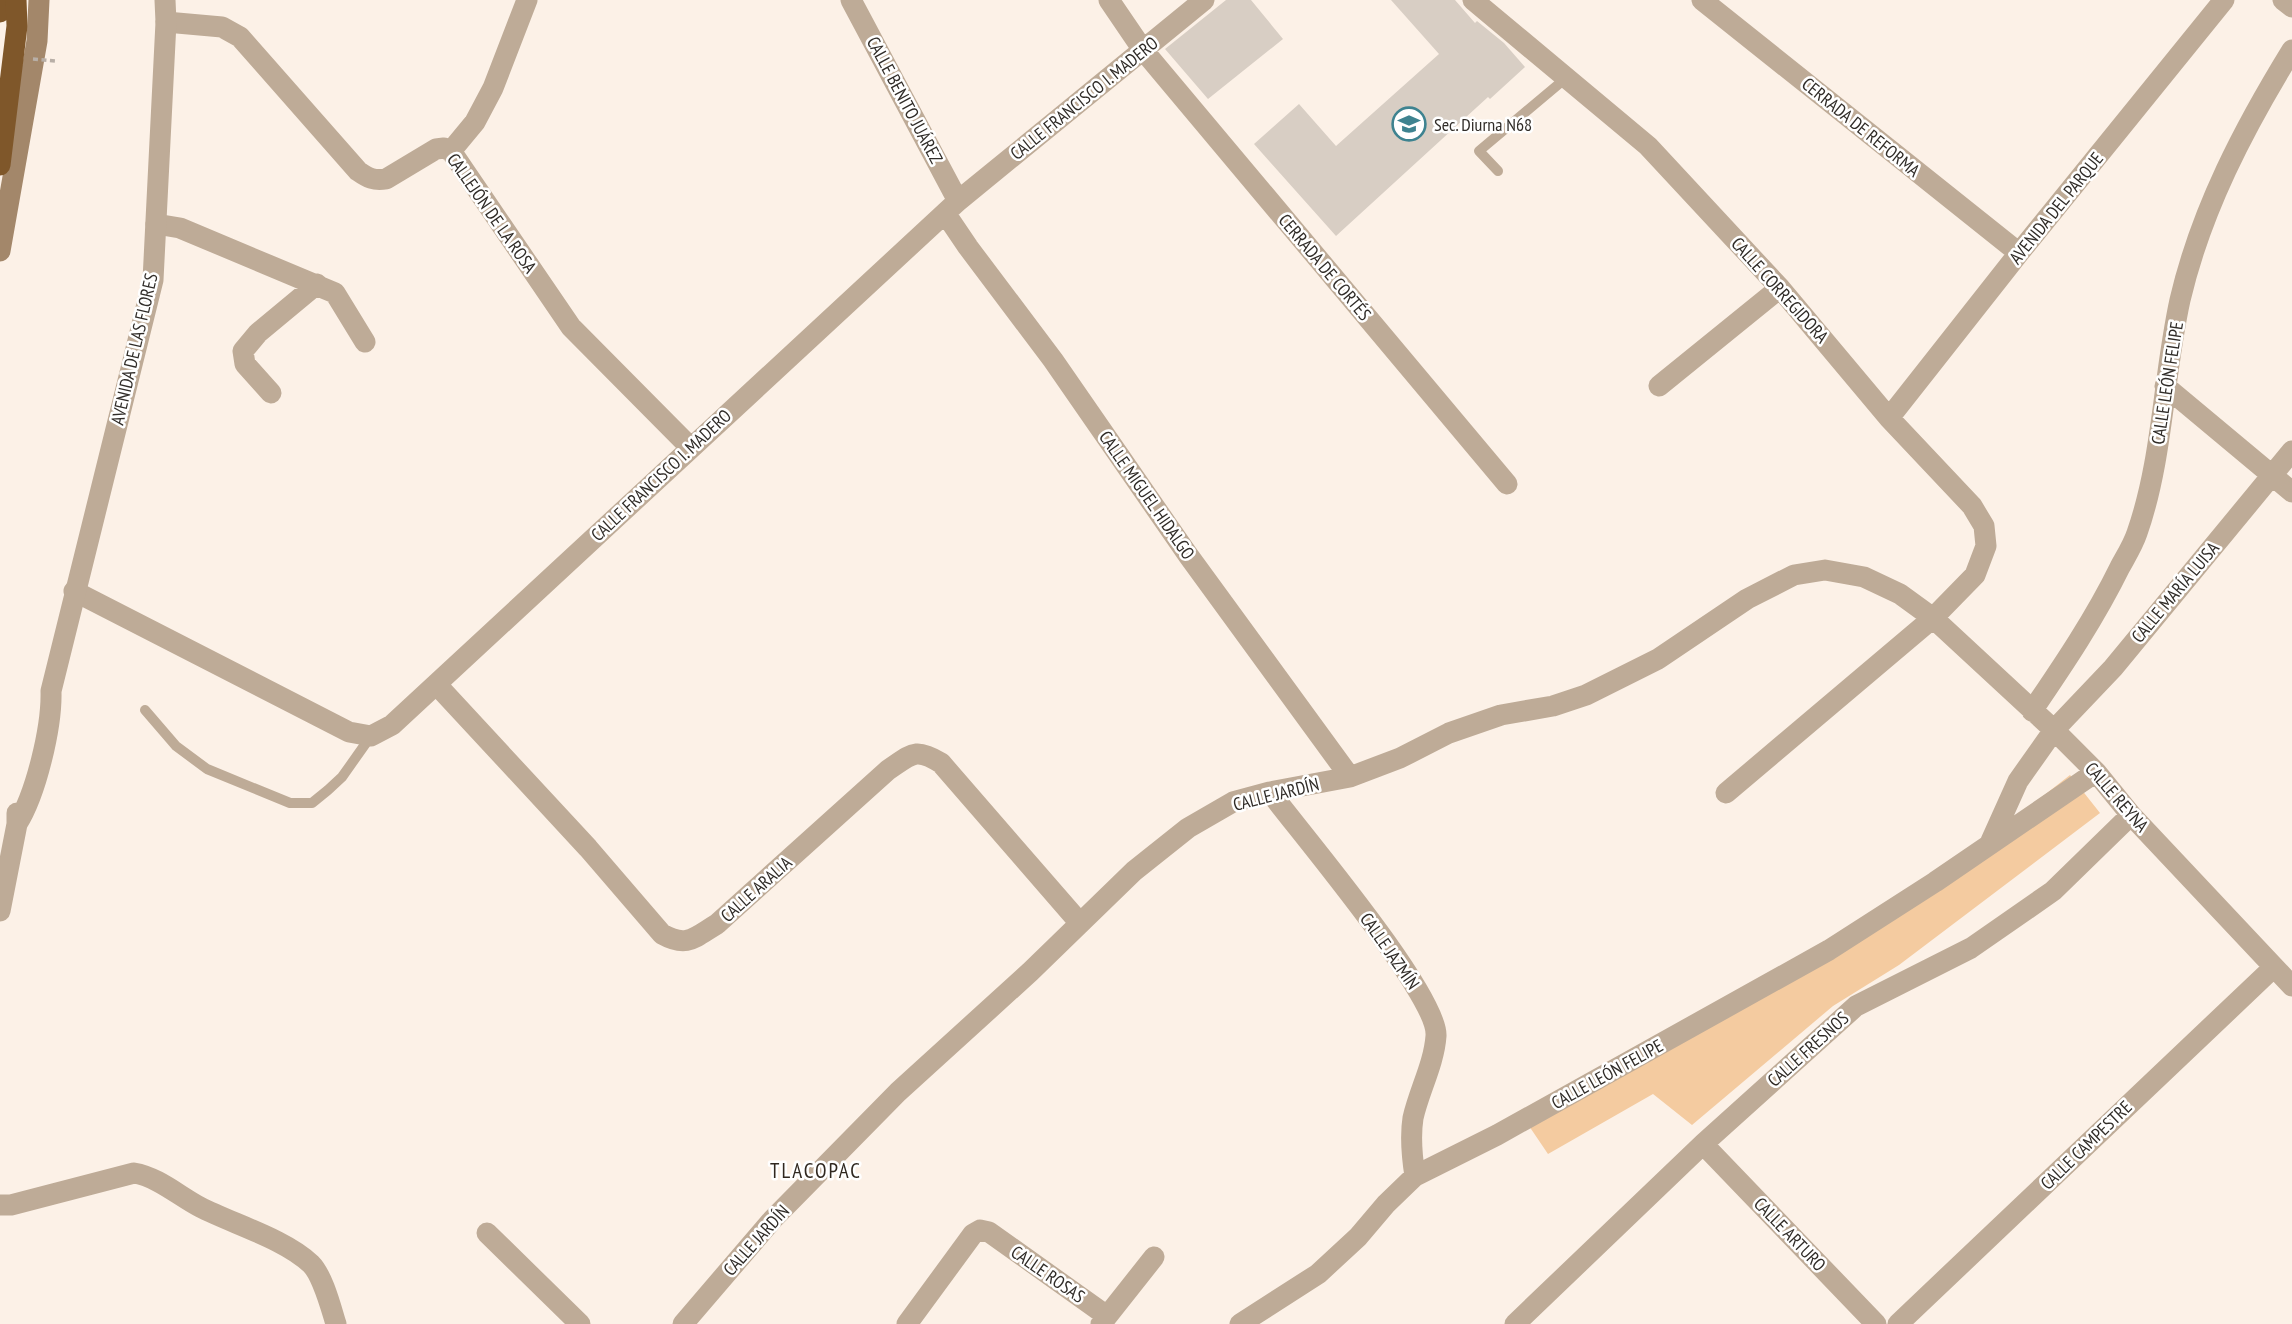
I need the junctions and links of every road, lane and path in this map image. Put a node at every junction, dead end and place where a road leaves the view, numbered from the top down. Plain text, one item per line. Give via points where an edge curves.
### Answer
1 (1, 0) edge
2 (16, 0) edge
3 (39, 0) edge
4 (165, 0) edge
5 (527, 0) edge
6 (851, 0) edge
7 (1109, 0) edge
8 (1204, 0) edge
9 (1473, 0) edge
10 (1702, 0) edge
11 (2224, 0) edge
12 (2283, 0) edge
13 (2292, 8) edge
14 (0, 12) edge
15 (166, 22) junction
16 (1143, 50) junction
17 (2292, 50) edge
18 (1566, 78) junction
19 (451, 151) junction
20 (0, 165) edge
21 (1499, 171) dead end
22 (951, 207) junction
23 (156, 223) junction
24 (0, 251) edge
25 (2019, 253) junction
26 (317, 284) junction
27 (1780, 288) junction
28 (365, 342) dead end
29 (1659, 386) dead end
30 (2165, 386) junction
31 (271, 393) dead end
32 (1889, 418) junction
33 (690, 447) junction
34 (2292, 451) edge
35 (2272, 475) junction
36 (1507, 484) dead end
37 (2292, 492) edge
38 (74, 591) junction
39 (1933, 618) junction
40 (437, 685) junction
41 (145, 710) dead end
42 (2032, 711) junction
43 (2054, 730) junction
44 (371, 736) junction
45 (2096, 772) junction
46 (1350, 777) junction
47 (1270, 792) junction
48 (1726, 793) dead end
49 (2131, 815) junction
50 (1991, 842) junction
51 (0, 911) edge
52 (1079, 922) junction
53 (2274, 967) junction
54 (2292, 986) edge
55 (1703, 1144) junction
56 (1415, 1176) junction
57 (0, 1205) edge
58 (486, 1233) dead end
59 (1154, 1257) dead end
60 (1104, 1320) edge
61 (336, 1324) edge
62 (580, 1324) edge
63 (683, 1324) edge
64 (907, 1324) edge
65 (1240, 1324) edge
66 (1515, 1324) edge
67 (1877, 1324) edge
68 (1898, 1324) edge

1 - 14 highway
2 - 20 highway, bridge via 17,26
3 - 24 main road via 37,41
4 - 15 street, AVENIDA DE LAS FLORES
5 - 19 street via 493,88 475,122
6 - 22 street, CALLE BENITO JUÁREZ
7 - 16 street, CERRADA DE CORTÉS
8 - 16 street, CALLE FRANCISCO I. MADERO
9 - 18 street, CALLE CORREGIDORA
10 - 25 street, CERRADA DE REFORMA
11 - 25 street, AVENIDA DEL PARQUE
12 - 13 street
15 - 19 street, CALLEJÓN DE LA ROSA via 222,27 240,37 358,171 376,181 436,149
15 - 23 street, AVENIDA DE LAS FLORES
16 - 22 street, CALLE FRANCISCO I. MADERO
16 - 36 street, CERRADA DE CORTÉS
17 - 30 street, CALLE LEÓN FELIPE via 2226,168 2194,246
18 - 21 lane via 1479,151
18 - 27 street, CALLE CORREGIDORA via 1648,146
19 - 33 street, CALLEJÓN DE LA ROSA via 571,327
22 - 33 street, CALLE FRANCISCO I. MADERO
22 - 46 street, CALLE MIGUEL HIDALGO via 968,247
23 - 26 street via 180,228
23 - 38 street, AVENIDA DE LAS FLORES via 153,280
25 - 32 street, AVENIDA DEL PARQUE
26 - 28 street via 335,293
26 - 31 street via 243,351 245,364
27 - 29 street
27 - 32 street, CALLE CORREGIDORA
30 - 35 street
30 - 42 street, CALLE LEÓN FELIPE via 2154,467 2136,534 2101,606
32 - 39 street, CALLE CORREGIDORA via 1972,506 1984,526 1986,545 1975,575
33 - 40 street, CALLE FRANCISCO I. MADERO
34 - 35 street, CALLE MARÍA LUISA
35 - 37 street
35 - 43 street, CALLE MARÍA LUISA via 2113,668
38 - 44 street via 307,712 349,732
38 - 51 street, AVENIDA DE LAS FLORES via 51,691 38,710 16,803 17,824
39 - 42 street, CALLE REYNA
39 - 46 street, CALLE JARDÍN via 1864,576 1825,570 1794,575 1747,599 1658,659 1586,695 1449,733
39 - 48 street, CALLE CORREGIDORA
40 - 44 street, CALLE FRANCISCO I. MADERO
40 - 52 street, CALLE ARALIA via 662,934 677,942 717,924 888,770 912,754 926,754 941,763
41 - 44 lane via 176,746 207,769 290,803 312,803 328,790
42 - 43 street, CALLE REYNA
43 - 45 street, CALLE REYNA
43 - 50 street via 2018,781
45 - 49 street, CALLE REYNA
45 - 50 street, CALLE LEÓN FELIPE
46 - 47 street, CALLE JARDÍN
47 - 52 street, CALLE JARDÍN via 1233,802 1188,828
47 - 56 street, CALLE JAZMÍN via 1406,968 1428,1008 1437,1034 1413,1119
49 - 53 street, CALLE REYNA
49 - 55 street, CALLE FRESNOS via 2053,891 1971,948 1856,1006
50 - 56 street, CALLE LEÓN FELIPE via 1829,950
52 - 63 street, CALLE JARDÍN via 811,1180
53 - 54 street, CALLE REYNA
53 - 68 street, CALLE CAMPESTRE
55 - 66 street, CALLE FRESNOS
55 - 67 street, CALLE ARTURO
56 - 65 street, CALLE LEÓN FELIPE via 1318,1274
57 - 61 street via 134,1173 148,1175 201,1208 294,1251 313,1266
58 - 62 street
59 - 60 street
60 - 64 street, CALLE ROSAS via 989,1232 980,1230

